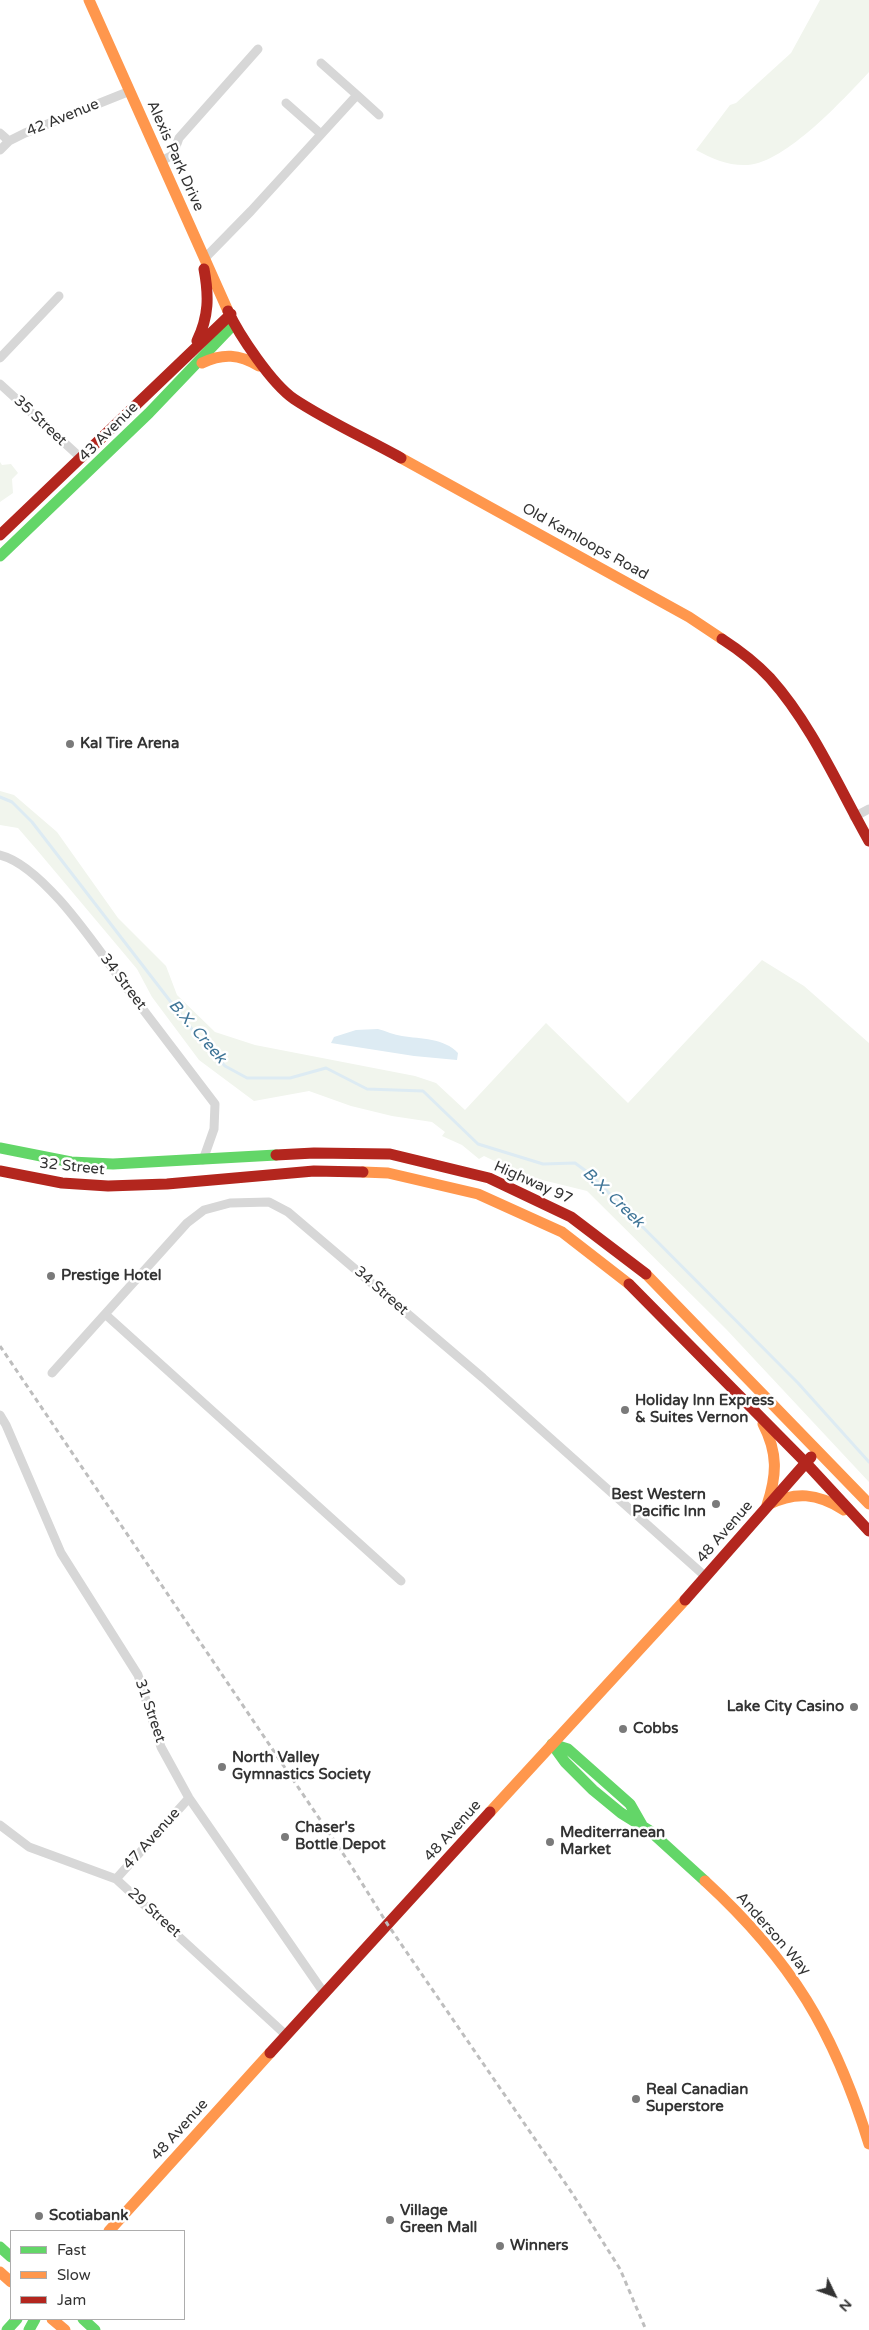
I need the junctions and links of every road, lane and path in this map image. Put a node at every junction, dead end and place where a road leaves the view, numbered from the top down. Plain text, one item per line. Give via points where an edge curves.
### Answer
1 (89, 0) edge
2 (258, 49) dead end
3 (321, 63) dead end
4 (130, 91) junction
5 (357, 95) junction
6 (286, 102) dead end
7 (379, 115) dead end
8 (0, 133) edge
9 (322, 134) junction
10 (9, 141) junction
11 (0, 150) edge
12 (161, 161) junction
13 (200, 247) junction
14 (205, 258) junction
15 (59, 296) dead end
16 (233, 319) junction
17 (194, 348) junction
18 (0, 358) edge
19 (195, 367) junction
20 (268, 372) junction
21 (0, 384) edge
22 (81, 458) junction
23 (0, 535) edge
24 (0, 556) edge
25 (869, 809) edge
26 (854, 817) junction
27 (869, 841) edge
28 (0, 855) edge
29 (0, 1148) edge
30 (203, 1160) junction
31 (71, 1162) joint
32 (0, 1171) edge
33 (105, 1314) junction
34 (52, 1373) dead end
35 (755, 1411) junction
36 (0, 1415) edge
37 (818, 1450) junction
38 (806, 1463) junction
39 (869, 1504) edge
40 (767, 1506) junction
41 (865, 1526) edge
42 (706, 1577) junction
43 (401, 1582) dead end
44 (552, 1744) junction
45 (189, 1798) junction
46 (0, 1825) edge
47 (116, 1879) junction
48 (324, 1992) junction
49 (286, 2034) junction
50 (869, 2144) edge
51 (110, 2230) edge
52 (0, 2247) edge
53 (10, 2256) edge
54 (0, 2272) edge
55 (10, 2281) edge
56 (16, 2320) edge
57 (53, 2320) edge
58 (84, 2320) edge
59 (7, 2330) edge
60 (65, 2330) edge
61 (96, 2330) edge

1 - 4 main road, Alexis Park Drive
2 - 12 street via 180,138 173,154
3 - 5 street
4 - 10 street, 42 Avenue
4 - 12 main road, Alexis Park Drive
5 - 7 street
5 - 9 street
6 - 9 street
8 - 10 street
9 - 14 street
10 - 11 street, 42 Avenue
12 - 13 main road, Alexis Park Drive
13 - 14 main road, Alexis Park Drive
13 - 17 main road via 210,294 209,314
14 - 16 main road, Alexis Park Drive
15 - 18 street
16 - 17 main road, 43 Avenue
16 - 19 main road, 43 Avenue
16 - 20 main road, Old Kamloops Road
17 - 22 main road, 43 Avenue
19 - 20 main road via 213,357 239,355
19 - 24 main road, 43 Avenue
20 - 26 main road, Old Kamloops Road via 293,398 690,617 740,651 769,678 801,721
21 - 22 street, 35 Street
22 - 23 main road, 43 Avenue
25 - 26 street
26 - 27 main road, Old Kamloops Road
28 - 30 street, 34 Street via 29,870 69,911 215,1104 214,1130
29 - 31 main road, 32 Street
30 - 31 main road, Highway 97 via 113,1164
30 - 37 main road, Highway 97 via 314,1153 390,1154 489,1178 571,1217 638,1266
32 - 35 main road, 32 Street via 62,1183 141,1186 314,1171 388,1173 478,1194 562,1232 628,1283
33 - 34 street, 34 Street
33 - 42 street, 34 Street via 187,1223 204,1210 230,1203 270,1202 288,1212 453,1353
33 - 43 street
35 - 38 main road
35 - 40 main road via 777,1458 774,1485
36 - 45 street, 31 Street via 61,1553 138,1675 161,1747
37 - 38 main road, 48 Avenue
37 - 39 main road, Highway 97
38 - 40 main road, 48 Avenue
38 - 41 main road
40 - 41 main road via 798,1493 813,1495 839,1507
40 - 42 main road, 48 Avenue
42 - 44 main road, 48 Avenue
44 - 48 main road, 48 Avenue
44 - 50 main road, Anderson Way via 560,1758 622,1814 642,1825 724,1899 771,1949 803,1992 842,2066
45 - 47 street, 47 Avenue
45 - 48 street, 31 Street
46 - 47 street, 29 Street via 29,1847
47 - 49 street, 29 Street
48 - 49 main road, 48 Avenue
49 - 51 main road, 48 Avenue
52 - 53 main road
54 - 55 main road
56 - 59 main road
57 - 60 main road
58 - 61 main road

